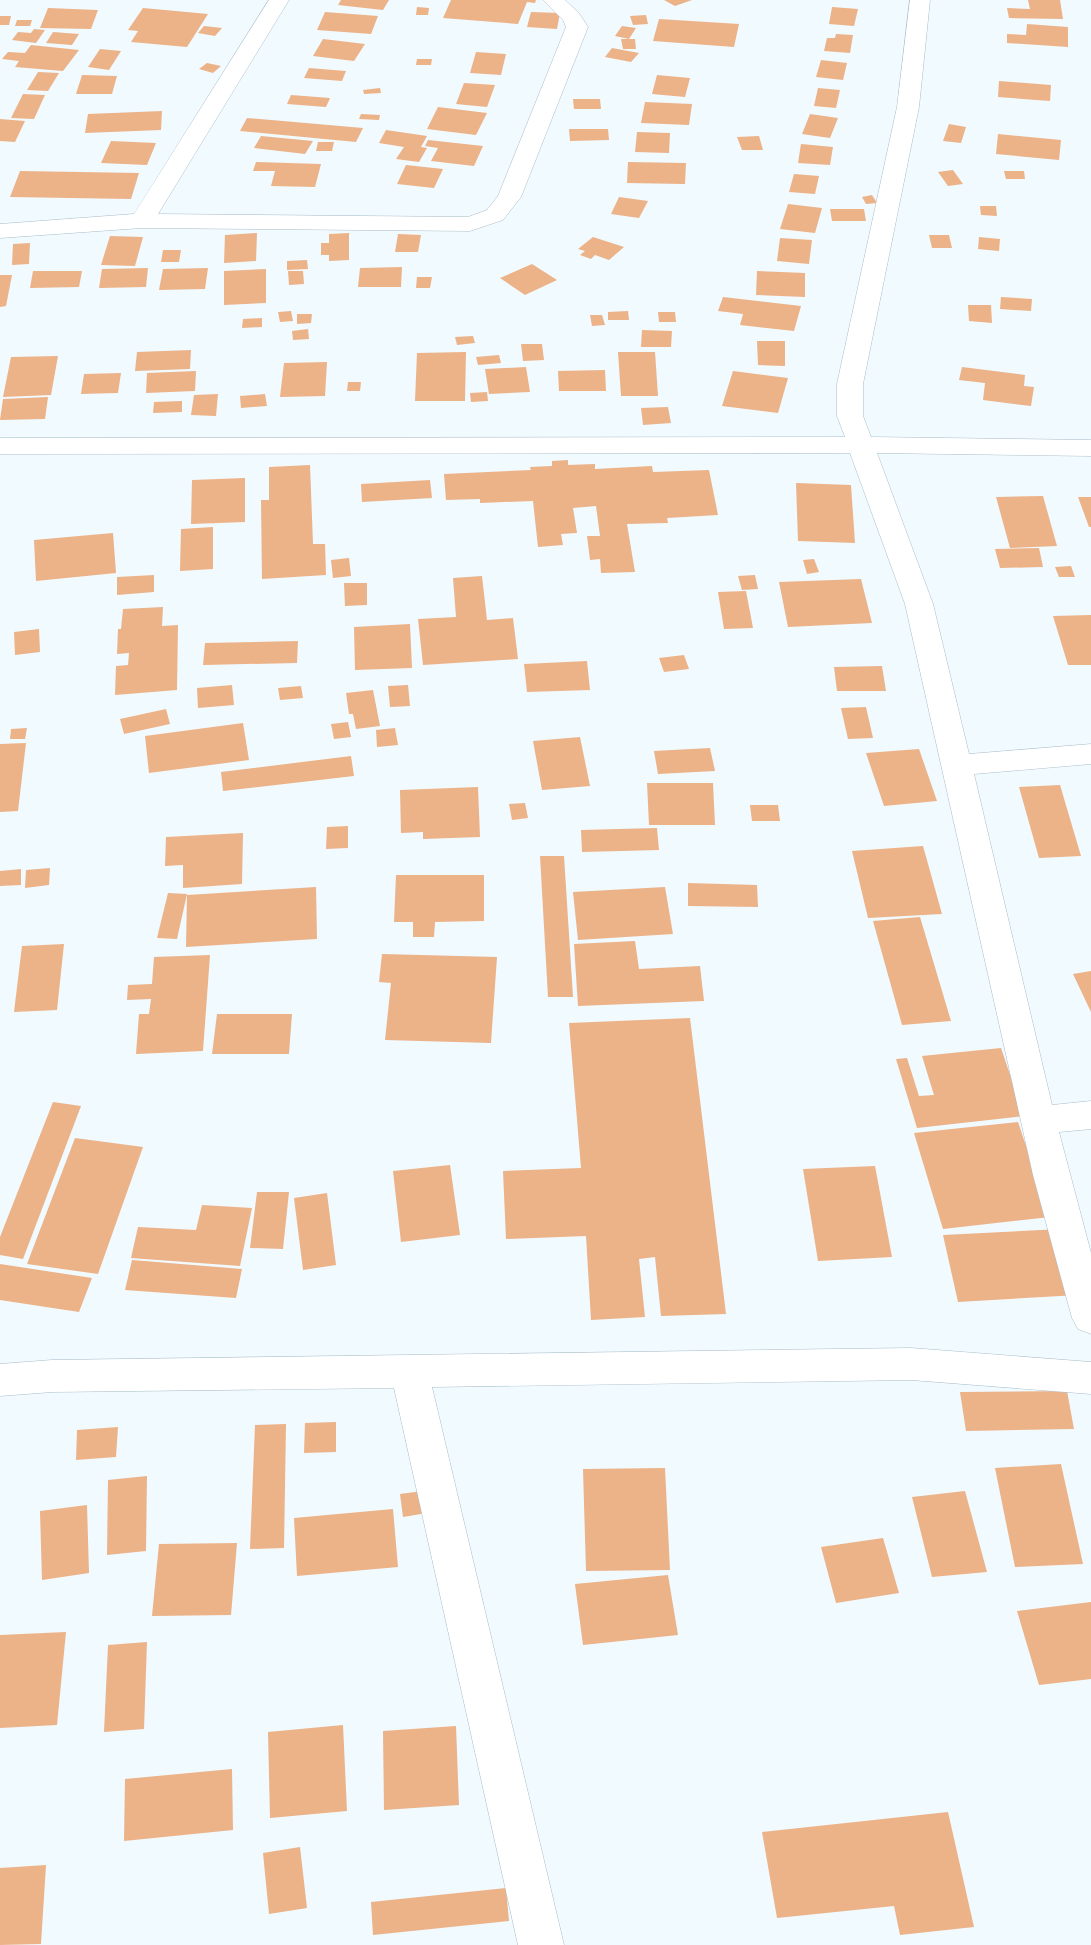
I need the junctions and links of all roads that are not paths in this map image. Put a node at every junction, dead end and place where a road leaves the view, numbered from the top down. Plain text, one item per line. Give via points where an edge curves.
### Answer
1 (279, 0) edge
2 (553, 0) edge
3 (920, 0) edge
4 (142, 221) junction
5 (0, 231) edge
6 (862, 445) junction
7 (0, 446) edge
8 (1091, 448) edge
9 (1091, 754) edge
10 (955, 765) junction
11 (1091, 1115) edge
12 (1039, 1120) junction
13 (1091, 1318) edge
14 (409, 1370) junction
15 (1091, 1377) edge
16 (0, 1380) edge
17 (541, 1945) edge

1 - 4 street
2 - 4 street via 577,27 509,197 495,215 470,224
3 - 6 street via 908,107 850,384 850,416
4 - 5 street
6 - 7 street
6 - 8 street
6 - 10 street via 919,604
9 - 10 street
10 - 12 street
11 - 12 street
12 - 13 street
14 - 15 street via 911,1364
14 - 16 street
14 - 17 street

